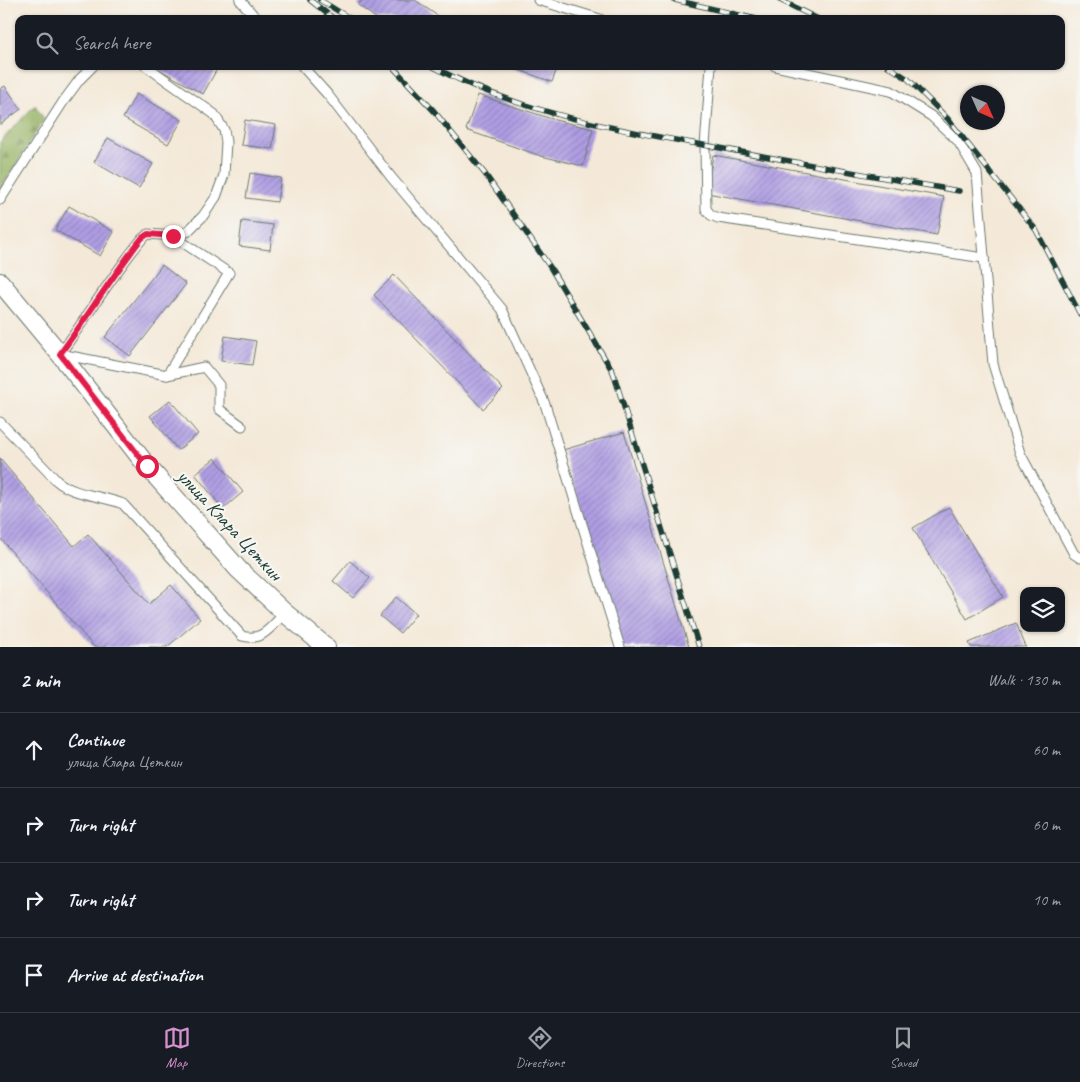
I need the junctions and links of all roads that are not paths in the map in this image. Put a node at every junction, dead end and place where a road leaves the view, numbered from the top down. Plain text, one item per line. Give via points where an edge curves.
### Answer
1 (240, 0) edge
2 (538, 0) edge
3 (253, 15) edge
4 (587, 15) edge
5 (89, 70) edge
6 (152, 70) edge
7 (306, 70) edge
8 (711, 70) edge
9 (794, 70) edge
10 (0, 200) edge
11 (173, 236) junction
12 (984, 258) junction
13 (0, 282) edge
14 (60, 354) junction
15 (167, 375) junction
16 (0, 422) edge
17 (242, 426) dead end
18 (1080, 558) edge
19 (285, 613) junction
20 (326, 647) edge
21 (620, 647) edge

1 - 3 lane
2 - 4 lane
5 - 10 lane via 63,102
6 - 11 lane via 214,114 224,130 226,142 224,174 216,197 187,232
7 - 21 lane via 502,309 545,404
8 - 12 lane via 704,146 706,209 711,215
9 - 12 lane via 891,91 931,116 958,141 976,173
11 - 14 lane via 148,234 142,238
11 - 15 lane via 229,273
12 - 18 lane via 993,364 1020,453 1074,554
13 - 14 street, улица Клара Цеткин
14 - 15 lane
14 - 19 street, улица Клара Цеткин via 147,466 239,570
15 - 17 lane via 204,367 219,385 219,409
16 - 19 lane via 67,489 123,504 242,636 252,639 263,635
19 - 20 street, улица Клара Цеткин

